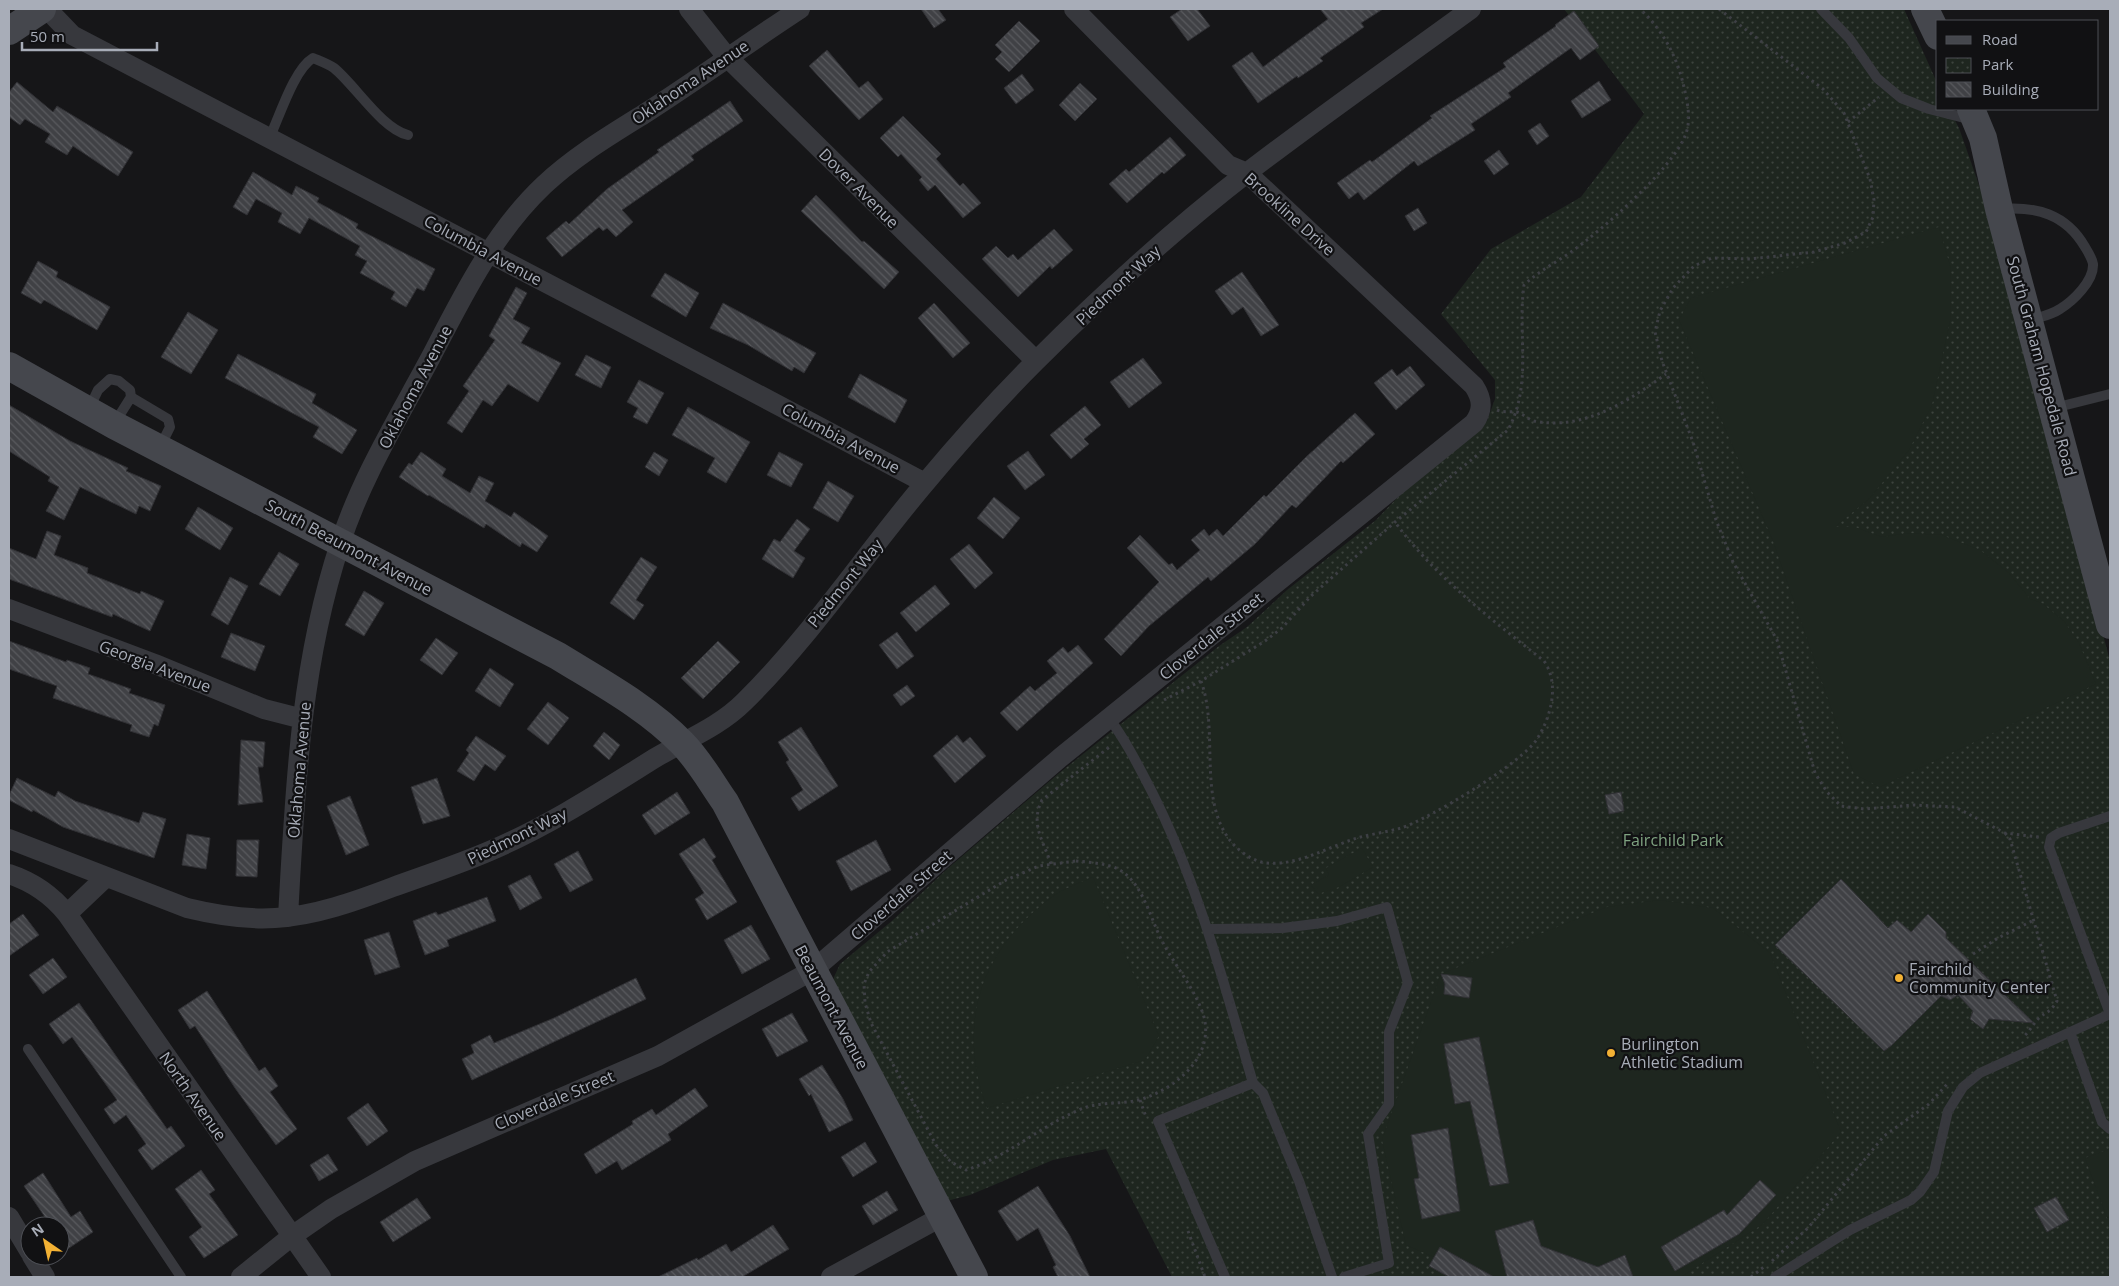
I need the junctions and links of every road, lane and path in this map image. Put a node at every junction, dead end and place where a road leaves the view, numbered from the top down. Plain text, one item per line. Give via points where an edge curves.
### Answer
1 (42, 9) edge
2 (47, 9) edge
3 (689, 9) edge
4 (800, 9) edge
5 (1074, 9) edge
6 (1471, 9) edge
7 (1719, 9) edge
8 (1821, 9) edge
9 (1925, 9) edge
10 (9, 31) edge
11 (1936, 32) edge
12 (727, 57) junction
13 (1890, 88) junction
14 (1936, 110) edge
15 (1936, 110) edge
16 (1973, 115) edge
17 (1848, 122) junction
18 (408, 135) dead end
19 (270, 139) junction
20 (1247, 173) junction
21 (1998, 209) junction
22 (490, 253) junction
23 (2030, 321) junction
24 (1036, 361) junction
25 (9, 366) edge
26 (1666, 374) junction
27 (2110, 394) edge
28 (131, 397) junction
29 (1481, 401) junction
30 (2053, 409) junction
31 (88, 410) junction
32 (114, 424) junction
33 (160, 448) junction
34 (925, 483) junction
35 (1395, 522) dead end
36 (340, 542) junction
37 (2103, 572) edge
38 (9, 608) edge
39 (2110, 625) edge
40 (1201, 681) dead end
41 (1109, 718) junction
42 (303, 719) junction
43 (1122, 735) junction
44 (681, 742) junction
45 (2110, 816) edge
46 (2005, 833) junction
47 (2051, 838) junction
48 (9, 839) edge
49 (1051, 864) junction
50 (9, 874) edge
51 (105, 878) junction
52 (66, 914) junction
53 (288, 917) junction
54 (2034, 920) junction
55 (1208, 929) junction
56 (1972, 954) dead end
57 (813, 970) junction
58 (2110, 1014) edge
59 (2070, 1032) junction
60 (2016, 1042) dead end
61 (28, 1049) dead end
62 (1953, 1079) dead end
63 (1253, 1083) junction
64 (2110, 1129) edge
65 (941, 1216) junction
66 (9, 1217) edge
67 (20, 1235) edge
68 (292, 1236) junction
69 (38, 1266) edge
70 (45, 1277) edge
71 (181, 1277) edge
72 (242, 1277) edge
73 (321, 1277) edge
74 (831, 1277) edge
75 (974, 1277) edge
76 (1225, 1277) edge
77 (1332, 1277) edge
78 (1344, 1277) edge
79 (1751, 1277) edge
80 (1775, 1277) edge

1 - 10 street
2 - 19 street, Columbia Avenue via 72,35
3 - 12 street, Dover Avenue
4 - 12 street, Oklahoma Avenue
5 - 20 street, Brookline Drive via 1228,165
6 - 20 street, Piedmont Way
7 - 17 path via 1823,89
8 - 13 lane via 1849,38 1877,78
9 - 11 street
12 - 22 street, Oklahoma Avenue via 572,160 522,207
12 - 24 street, Dover Avenue
13 - 15 lane via 1901,98
13 - 17 path
14 - 16 lane
16 - 21 street, South Graham Hopedale Road via 1983,138
17 - 26 path via 1870,179 1874,200 1873,217 1866,232 1845,243 1814,252 1750,259 1712,258 1694,266 1673,288 1660,311 1655,332
18 - 19 lane via 401,133 372,108 333,68 313,58 296,81
19 - 22 street, Columbia Avenue
20 - 24 street, Piedmont Way via 1128,274
20 - 29 street, Brookline Drive via 1474,386
21 - 23 street, South Graham Hopedale Road
21 - 23 lane via 2032,208 2053,216 2072,228 2093,265 2090,278 2073,300
22 - 34 street, Columbia Avenue
22 - 36 street, Oklahoma Avenue via 446,327 361,490
23 - 30 street, South Graham Hopedale Road
24 - 34 street, Piedmont Way
25 - 31 street, South Beaumont Avenue
26 - 29 path via 1624,403 1588,418 1564,422 1533,420 1517,412 1501,411
26 - 46 path via 1693,442 1716,520 1733,562 1777,640 1815,773 1827,792 1841,806 1864,809 1914,805 1955,807
27 - 30 lane
28 - 31 lane via 127,386 110,379 98,390
28 - 32 lane
28 - 33 lane via 168,419 170,427
29 - 41 street, Cloverdale Street via 1474,423
30 - 37 street, South Graham Hopedale Road
31 - 32 street, South Beaumont Avenue
32 - 33 street, South Beaumont Avenue
33 - 36 street, South Beaumont Avenue
34 - 44 street, Piedmont Way via 826,611 744,702 728,716
35 - 40 path via 1436,571 1544,661 1550,670 1553,696 1548,715 1537,740 1520,757 1458,798 1402,828 1357,838 1285,864 1264,863 1235,845 1217,818 1207,697
36 - 42 street, Oklahoma Avenue via 319,622
36 - 44 street, South Beaumont Avenue via 558,656 614,691
37 - 39 street, South Graham Hopedale Road
38 - 42 street, Georgia Avenue via 264,709
41 - 43 lane
41 - 57 street, Cloverdale Street
42 - 53 street, Oklahoma Avenue via 296,772
43 - 49 path via 1042,800 1036,821
43 - 55 lane via 1166,819
44 - 53 street, Piedmont Way via 584,803 496,849 362,899
44 - 57 street, Beaumont Avenue via 725,802
45 - 47 lane via 2059,832
46 - 47 path
46 - 54 path via 2010,839
47 - 58 lane via 2049,847
48 - 51 street, Piedmont Way
49 - 49 path via 1006,880 888,952 869,972 864,984 871,1023 936,1146 951,1162 966,1170 987,1164 1080,1109 1099,1103 1126,1104 1147,1098 1177,1082 1194,1065 1204,1040 1204,1018 1195,998 1130,877 1112,866 1076,861
50 - 52 street via 44,890
51 - 52 street
51 - 53 street, Piedmont Way via 211,914 249,918
52 - 68 street, North Avenue
54 - 56 path
54 - 60 path via 2056,1001 2050,1012 2040,1017 2030,1032
55 - 63 lane
55 - 78 lane via 1283,928 1337,921 1388,907 1408,983 1389,1032 1389,1104 1368,1134 1389,1263
57 - 65 street, Beaumont Avenue
57 - 68 street, Cloverdale Street via 658,1056 415,1161
58 - 59 lane
59 - 64 lane via 2102,1122
59 - 80 lane via 1980,1073 1963,1087 1948,1111 1934,1172 1916,1196 1850,1230
61 - 71 lane
62 - 79 path via 1929,1104 1884,1136 1808,1228
63 - 76 lane via 1158,1121
63 - 77 lane via 1263,1093 1299,1181
65 - 74 street
65 - 75 street, Beaumont Avenue
66 - 67 street
68 - 72 street, Cloverdale Street
68 - 73 street, North Avenue
69 - 70 street

